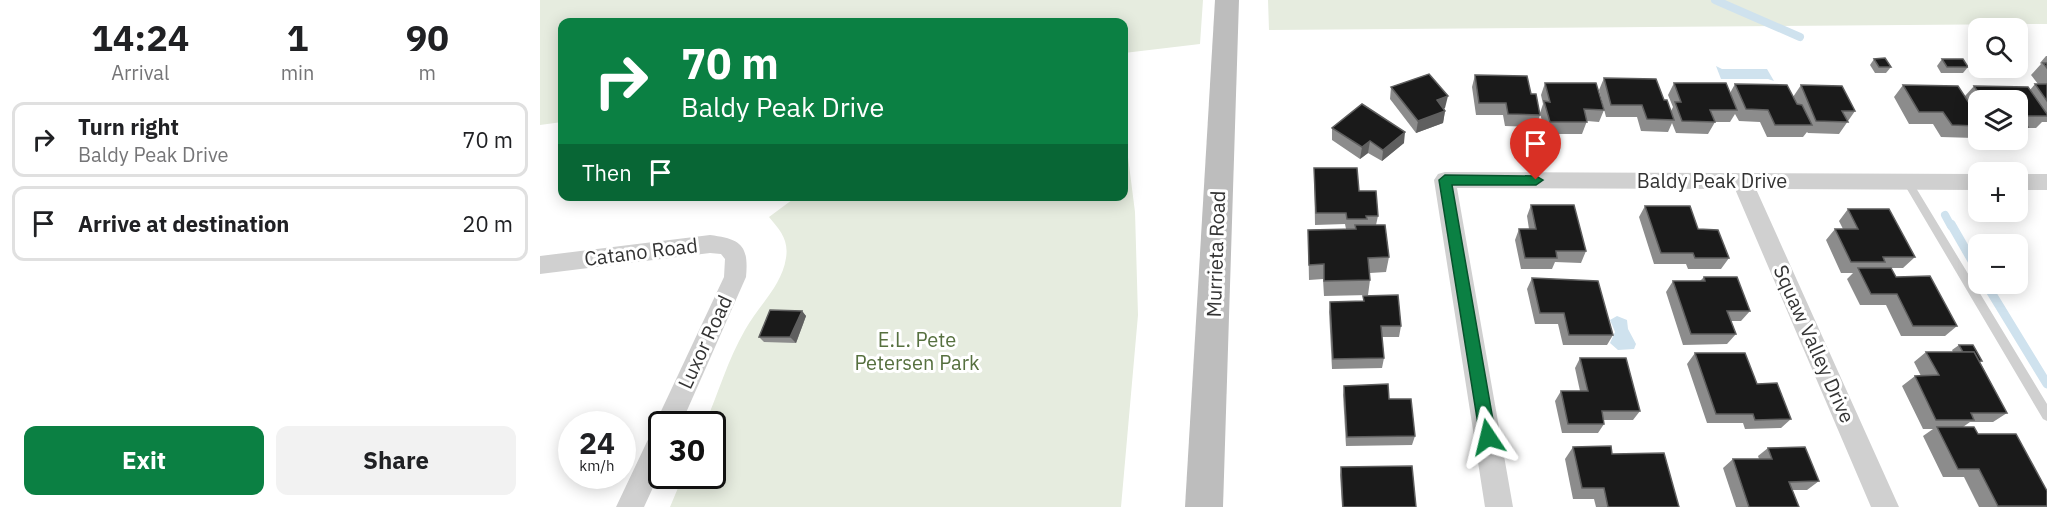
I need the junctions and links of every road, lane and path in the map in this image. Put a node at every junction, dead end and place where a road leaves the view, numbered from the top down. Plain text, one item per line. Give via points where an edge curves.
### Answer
1 (1227, 0) edge
2 (1743, 181) junction
3 (1907, 181) junction
4 (1968, 182) edge
5 (2028, 182) edge
6 (2047, 182) edge
7 (738, 257) joint
8 (540, 265) edge
9 (674, 411) edge
10 (2047, 416) edge
11 (648, 468) edge
12 (630, 507) edge
13 (1204, 507) edge
14 (1499, 507) edge
15 (1886, 507) edge

1 - 13 main road, Murrieta Road
2 - 3 street, Baldy Peak Drive
2 - 14 street, Baldy Peak Drive via 1445,180
2 - 15 street, Squaw Valley Drive
3 - 4 street, Baldy Peak Drive
3 - 10 lane
5 - 6 street
7 - 8 street, Catano Road via 727,246 710,244
7 - 9 street, Luxor Road via 735,277
11 - 12 street

